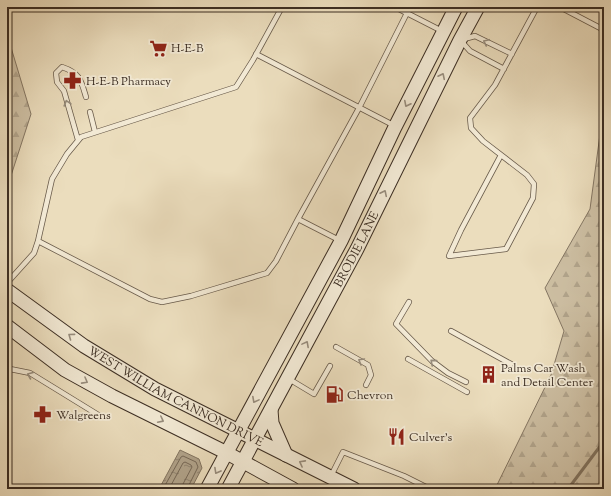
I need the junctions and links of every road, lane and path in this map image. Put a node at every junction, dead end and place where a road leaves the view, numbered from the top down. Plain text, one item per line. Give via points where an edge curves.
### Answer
1 (282, 7) edge
2 (395, 7) edge
3 (456, 7) edge
4 (478, 7) edge
5 (539, 7) edge
6 (560, 7) edge
7 (408, 13) junction
8 (604, 30) edge
9 (443, 32) junction
10 (460, 40) junction
11 (256, 54) junction
12 (512, 54) junction
13 (504, 69) junction
14 (86, 97) dead end
15 (359, 108) junction
16 (90, 112) dead end
17 (396, 126) junction
18 (95, 132) junction
19 (78, 140) junction
20 (501, 155) junction
21 (298, 219) junction
22 (38, 241) junction
23 (341, 241) junction
24 (7, 283) edge
25 (7, 290) edge
26 (409, 302) dead end
27 (7, 326) edge
28 (451, 331) dead end
29 (336, 347) dead end
30 (408, 359) dead end
31 (511, 364) dead end
32 (330, 366) dead end
33 (10, 369) dead end
34 (288, 378) junction
35 (466, 382) dead end
36 (366, 385) dead end
37 (467, 392) dead end
38 (271, 410) junction
39 (100, 416) dead end
40 (238, 431) junction
41 (255, 440) junction
42 (226, 453) junction
43 (286, 455) junction
44 (243, 463) junction
45 (331, 477) junction
46 (426, 487) dead end
47 (207, 489) edge
48 (228, 489) edge
49 (293, 489) edge
50 (354, 489) edge

1 - 11 lane
2 - 7 lane
3 - 9 main road, BRODIE LANE
4 - 10 main road, BRODIE LANE
5 - 12 lane
6 - 8 lane
7 - 9 lane
7 - 15 lane
9 - 10 main road
9 -> 17 main road, BRODIE LANE
12 -> 10 lane via 475,36
10 - 13 lane via 470,51
34 -> 10 main road, BRODIE LANE via 357,249
11 - 15 lane
11 - 18 lane via 236,87
12 - 13 lane
13 - 20 lane via 470,118 471,128
19 -> 14 lane via 56,73 62,67 72,71 81,81
15 - 17 lane
15 - 21 lane
16 - 18 lane
17 - 23 main road, BRODIE LANE
18 - 19 lane
19 - 22 lane via 52,179
20 - 20 lane via 527,175 534,184 533,198 506,249 449,256
21 - 22 lane via 267,273 162,302 150,299
21 - 23 lane
22 - 24 lane via 34,253
23 -> 40 main road, BRODIE LANE
40 -> 25 main road, WEST WILLIAM CANNON DRIVE via 155,389 84,346
35 -> 26 lane via 432,361 396,324
27 -> 42 main road via 65,370
28 - 31 lane
36 -> 29 lane via 371,375 368,365
30 - 37 lane
32 - 34 lane via 314,394
39 -> 33 lane via 30,373
34 - 38 main road, BRODIE LANE
38 - 41 main road, BRODIE LANE
38 - 43 main road via 272,423
40 - 41 main road, WEST WILLIAM CANNON DRIVE
40 - 42 main road, BRODIE LANE
41 - 43 main road, WEST WILLIAM CANNON DRIVE
41 - 44 main road, BRODIE LANE
42 - 44 main road
42 -> 47 main road, BRODIE LANE
45 -> 43 main road, WEST WILLIAM CANNON DRIVE
44 - 48 main road, BRODIE LANE
44 - 49 main road
45 - 46 lane via 343,452
45 - 50 main road, WEST WILLIAM CANNON DRIVE

